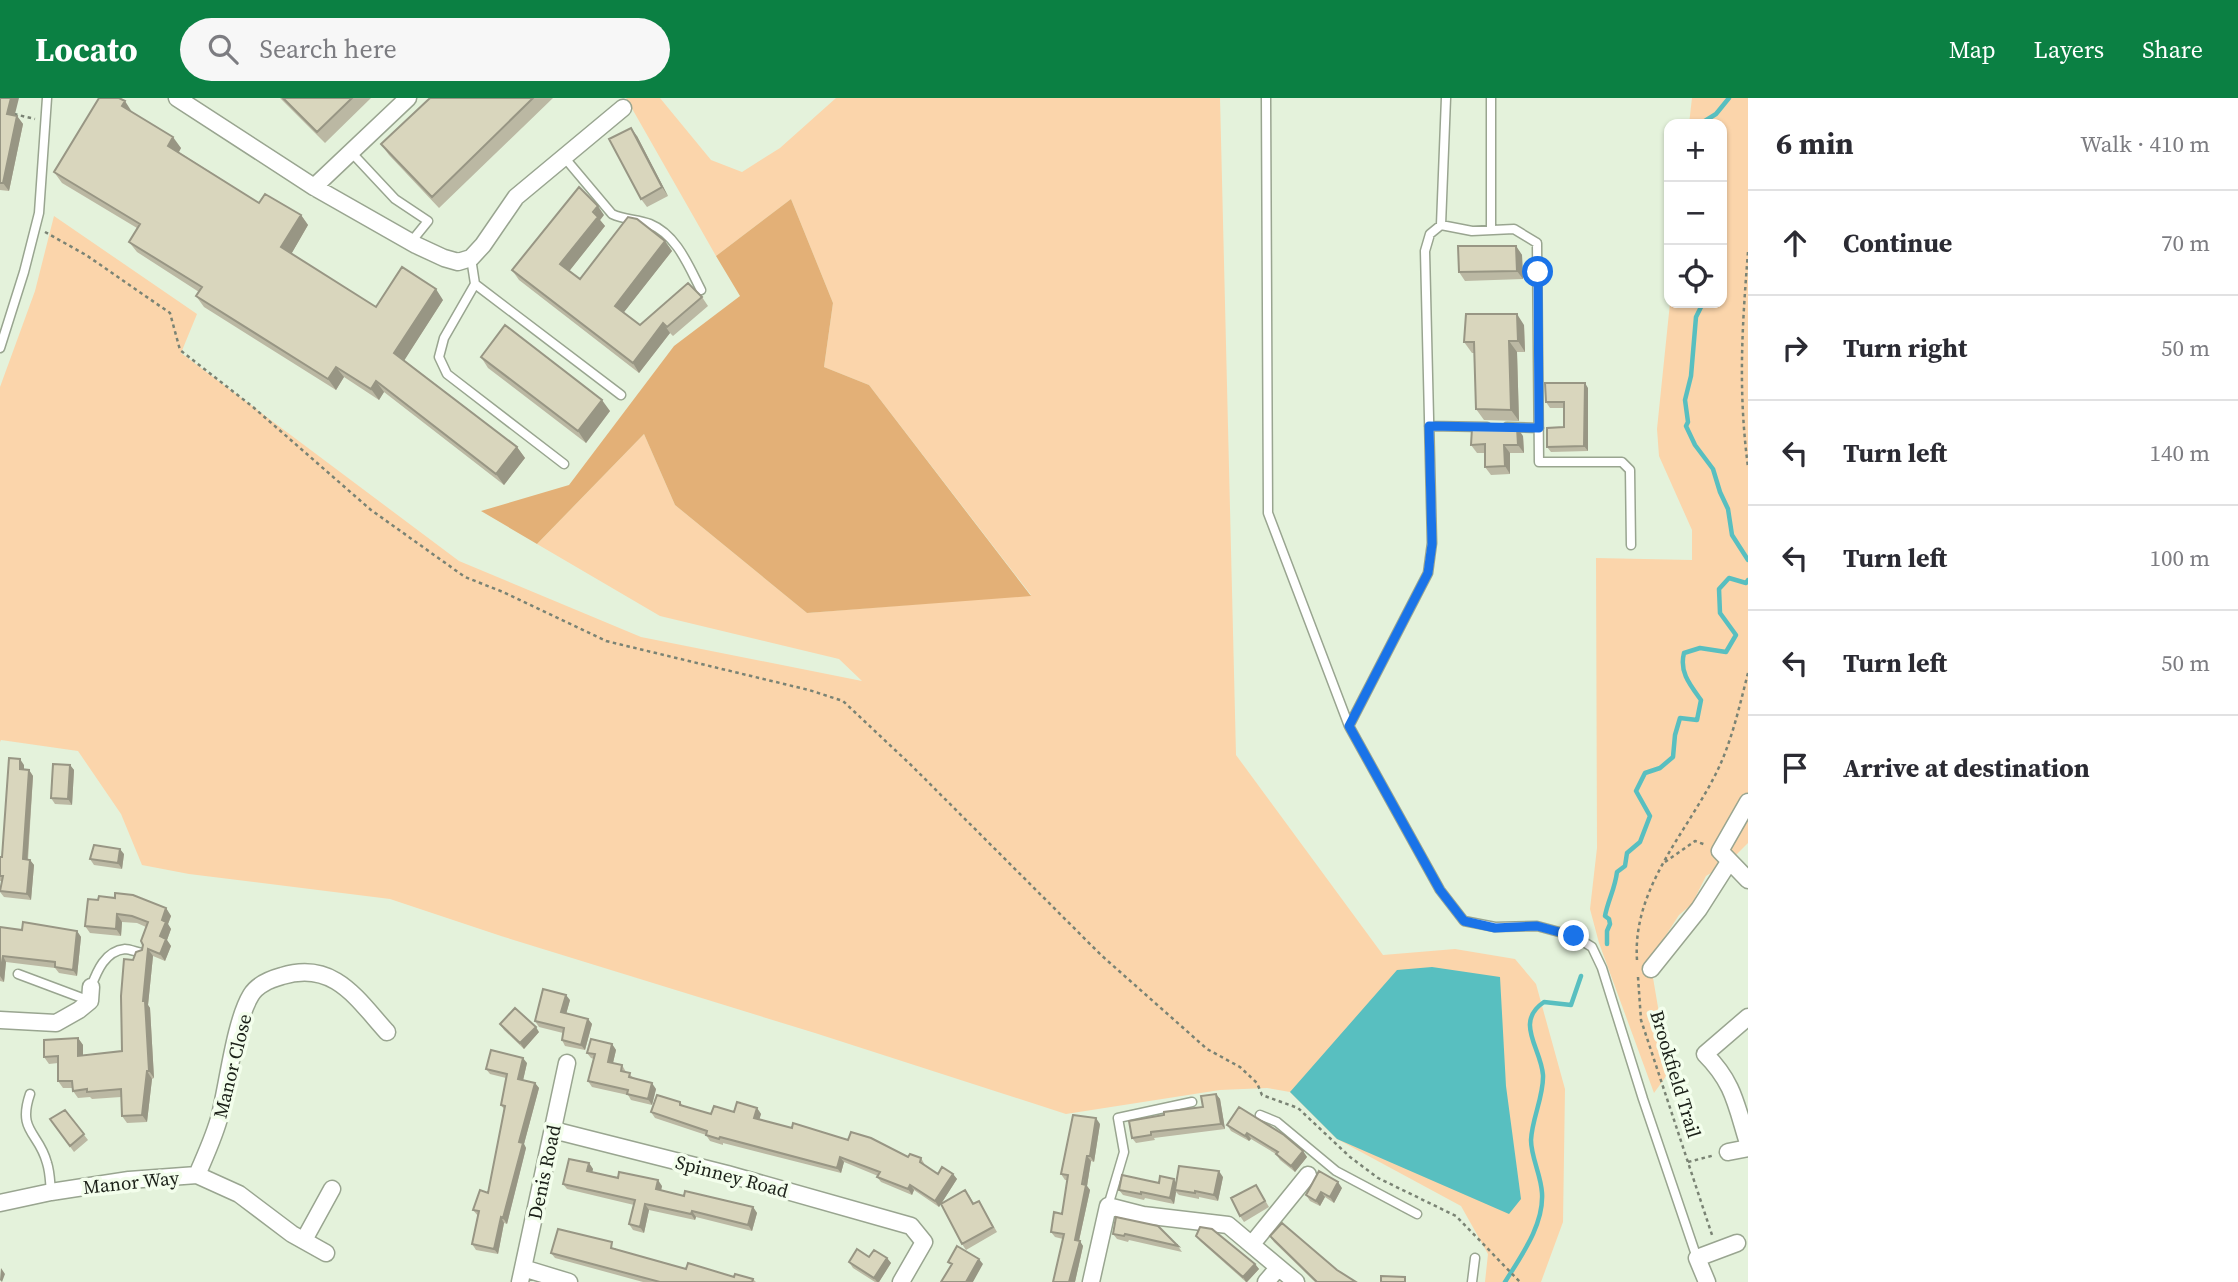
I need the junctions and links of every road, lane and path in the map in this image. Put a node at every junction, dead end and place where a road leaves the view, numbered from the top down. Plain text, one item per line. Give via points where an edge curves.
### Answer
1 (47, 98) edge
2 (177, 98) edge
3 (408, 98) edge
4 (1266, 98) edge
5 (1446, 98) edge
6 (1492, 98) edge
7 (199, 104) edge
8 (623, 108) dead end
9 (11, 114) edge
10 (46, 121) junction
11 (351, 152) junction
12 (564, 156) junction
13 (314, 187) junction
14 (1441, 225) junction
15 (36, 227) junction
16 (1491, 230) junction
17 (411, 242) junction
18 (1748, 252) edge
19 (471, 258) junction
20 (475, 284) junction
21 (701, 290) dead end
22 (0, 348) edge
23 (621, 395) dead end
24 (1429, 426) junction
25 (1539, 428) junction
26 (564, 464) dead end
27 (1748, 467) edge
28 (1631, 545) dead end
29 (1748, 673) edge
30 (1349, 726) junction
31 (1748, 802) edge
32 (1724, 857) junction
33 (1662, 864) junction
34 (1748, 880) edge
35 (142, 953) edge
36 (1642, 967) junction
37 (18, 975) dead end
38 (90, 994) junction
39 (1748, 1017) edge
40 (0, 1020) edge
41 (387, 1032) dead end
42 (567, 1063) dead end
43 (30, 1094) dead end
44 (1192, 1102) dead end
45 (1260, 1115) dead end
46 (553, 1130) junction
47 (1748, 1145) edge
48 (1728, 1152) joint
49 (1322, 1159) junction
50 (1688, 1162) junction
51 (197, 1175) junction
52 (1308, 1175) joint
53 (332, 1189) dead end
54 (51, 1192) junction
55 (0, 1203) edge
56 (1108, 1206) junction
57 (1417, 1213) dead end
58 (304, 1240) junction
59 (1737, 1243) dead end
60 (1252, 1244) junction
61 (1718, 1251) junction
62 (326, 1253) dead end
63 (1475, 1258) dead end
64 (1698, 1258) junction
65 (1278, 1268) junction
66 (521, 1275) edge
67 (1520, 1281) edge
68 (569, 1282) edge
69 (901, 1282) edge
70 (1091, 1282) edge
71 (1266, 1282) edge
72 (1296, 1282) edge
73 (1472, 1282) edge
74 (1707, 1282) edge

1 - 10 lane
2 - 7 street
3 - 11 street
4 - 30 lane via 1268,513
5 - 14 lane
6 - 16 lane
7 - 13 street
8 - 12 street
9 - 10 path
10 - 15 lane
11 - 13 street
11 - 17 lane via 395,199 428,221
12 - 19 street via 516,197
12 - 21 lane via 612,214 651,225 677,246
13 - 17 street
14 - 16 lane
14 - 24 lane via 1430,234 1424,251
15 - 22 lane
15 - 67 path via 170,313 180,350 371,510 465,577 606,641 843,701 1101,955 1207,1049 1240,1067 1262,1094 1298,1108 1378,1178 1456,1216
16 - 25 lane via 1514,229 1537,243
17 - 19 street via 458,262
18 - 27 path via 1740,359
19 - 20 lane
20 - 23 lane
20 - 26 lane via 444,338 439,358 447,374
24 - 25 lane
24 - 30 lane via 1432,544 1428,573
25 - 28 lane via 1539,462 1622,462 1630,470
29 - 33 path, Brookfield Trail via 1720,765
30 - 64 lane via 1440,890 1464,921 1495,928 1537,926 1574,936 1592,947
31 - 32 street
32 - 33 path via 1695,841
32 - 34 street
32 - 36 street via 1699,909
33 - 36 path, Brookfield Trail via 1643,909 1636,949
35 - 38 lane via 125,949 110,955 99,966
36 - 50 path, Brookfield Trail via 1641,1020
37 - 38 lane
38 - 40 street via 79,1010 56,1023
39 - 47 street via 1705,1054 1730,1086
41 - 51 street, Manor Close via 347,988 316,972 270,979 251,993 219,1119
42 - 46 street, Denis Road
43 - 54 lane via 24,1112 47,1162
44 - 56 lane via 1118,1118 1124,1152
45 - 49 lane via 1277,1122
46 - 66 street, Denis Road
46 - 69 street, Spinney Road via 911,1226 924,1242
47 - 48 street
48 - 50 path
49 - 52 lane
49 - 57 lane via 1336,1171
50 - 61 path, Brookfield Trail
51 - 54 street, Manor Way
51 - 58 street, Manor Way via 239,1194
52 - 60 street
53 - 58 street
54 - 55 street, Manor Way
56 - 60 street via 1228,1225
56 - 70 street
58 - 62 street, Manor Way
59 - 61 street
60 - 65 street
61 - 64 street
63 - 73 lane
64 - 74 street
65 - 71 street
65 - 72 street
66 - 68 street

